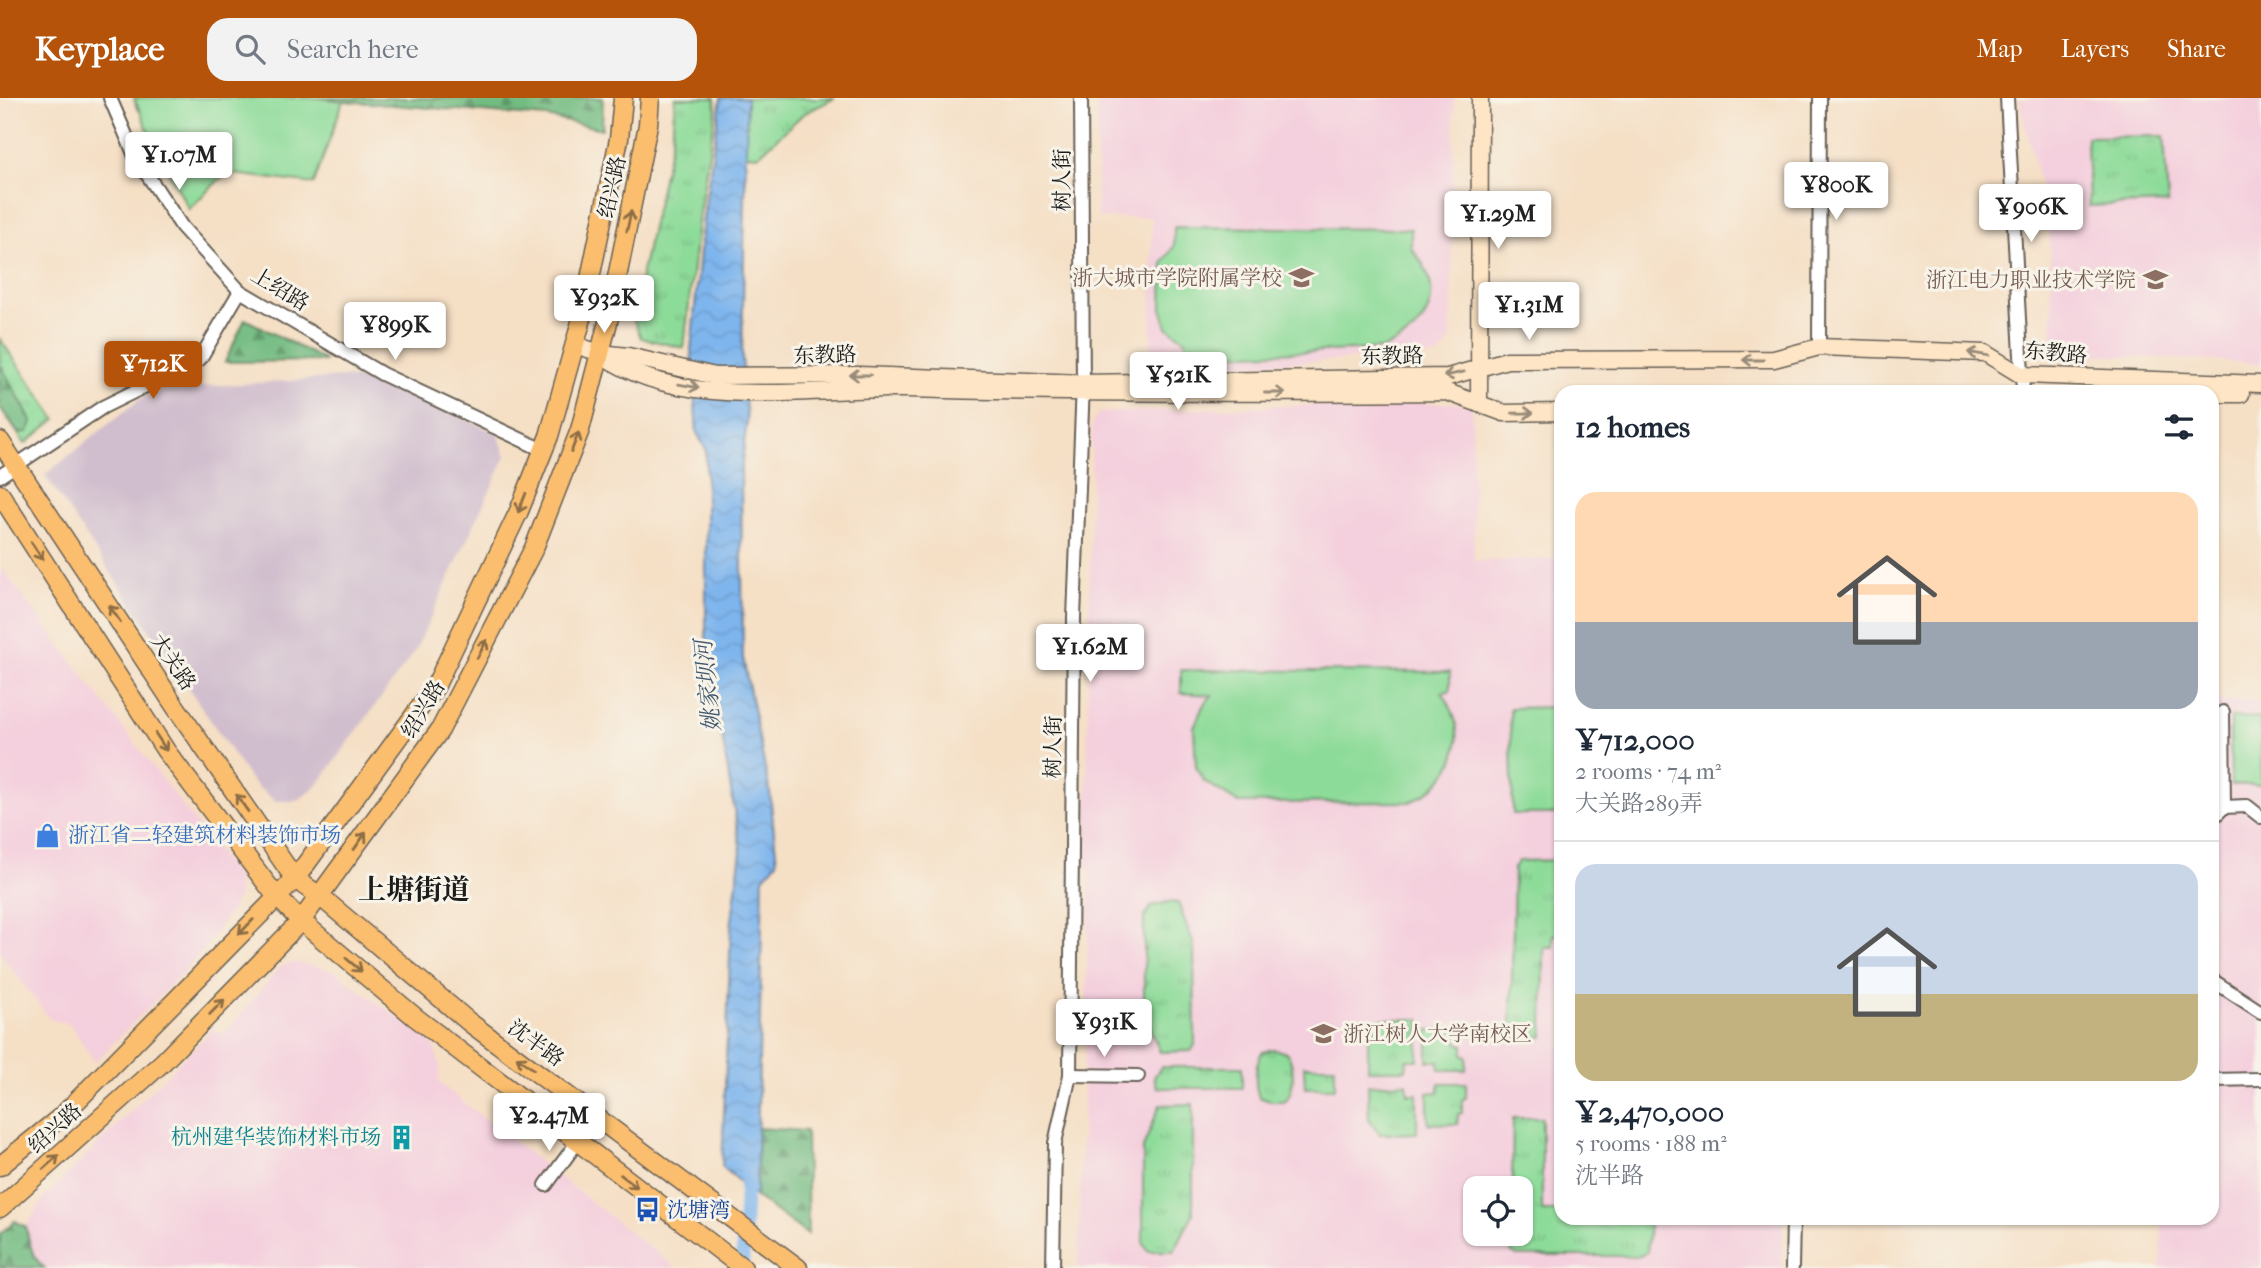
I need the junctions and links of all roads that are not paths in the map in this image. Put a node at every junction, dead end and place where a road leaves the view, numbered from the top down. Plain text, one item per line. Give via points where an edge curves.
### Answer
1 (110, 98) edge
2 (622, 98) edge
3 (650, 98) edge
4 (1081, 98) edge
5 (1480, 98) edge
6 (1821, 98) edge
7 (2007, 98) edge
8 (240, 291) junction
9 (575, 345) junction
10 (1819, 347) junction
11 (600, 353) junction
12 (1479, 368) junction
13 (2021, 375) junction
14 (2261, 384) edge
15 (2022, 385) edge
16 (1083, 388) junction
17 (2219, 394) edge
18 (2261, 394) edge
19 (1479, 404) junction
20 (1554, 412) edge
21 (0, 441) edge
22 (543, 450) junction
23 (16, 466) junction
24 (0, 477) edge
25 (0, 494) edge
26 (2223, 712) dead end
27 (2224, 807) junction
28 (2219, 812) edge
29 (2261, 817) edge
30 (295, 879) junction
31 (276, 896) junction
32 (321, 897) junction
33 (301, 921) junction
34 (2219, 985) edge
35 (2261, 1012) edge
36 (1069, 1075) junction
37 (1138, 1076) dead end
38 (2261, 1079) edge
39 (2219, 1080) edge
40 (578, 1141) junction
41 (0, 1166) edge
42 (546, 1185) dead end
43 (0, 1208) edge
44 (1793, 1225) edge
45 (739, 1265) edge
46 (798, 1268) edge
47 (1053, 1268) edge
48 (1792, 1268) edge

1 - 8 street, 上绍路 via 135,156 182,227
2 - 9 main road, 绍兴路 via 619,139
11 -> 3 main road, 绍兴路
4 - 16 street, 树人街
5 - 12 street
6 - 10 street
7 - 13 street
8 - 22 street, 上绍路 via 382,374
8 - 23 street via 200,359 103,407
9 - 11 street, 东教路
9 - 22 main road, 绍兴路
10 -> 12 street, 东教路 via 1774,359 1507,360
13 -> 10 street, 东教路 via 1984,353
11 - 16 street, 东教路 via 625,363 791,384 859,375
32 -> 11 main road, 绍兴路 via 440,730 534,548 580,430
12 -> 16 street, 东教路 via 1448,377
12 - 19 street
13 - 14 street, 东教路
13 - 15 street
16 -> 19 street, 东教路 via 1447,392
16 - 36 street, 树人街 via 1074,618
17 - 18 street
19 -> 20 street, 东教路 via 1504,413
21 - 23 main road, 大关路
22 -> 30 main road, 绍兴路 via 435,687
23 - 24 street
30 -> 23 main road, 大关路
25 -> 31 main road via 166,751
26 - 27 street
27 - 28 street
27 - 29 street via 2247,806
30 - 31 main road, 绍兴路
30 - 32 main road, 大关路
31 - 33 main road
31 -> 41 main road, 绍兴路 via 62,1116
32 - 33 main road, 绍兴路
46 -> 32 main road, 沈半路 via 470,1022
33 -> 40 main road via 415,1017
43 -> 33 main road, 绍兴路 via 163,1062
34 - 35 street
36 - 37 street
36 - 47 street, 树人街 via 1055,1143
38 - 39 street
40 - 42 street
40 -> 45 main road
44 - 48 street

